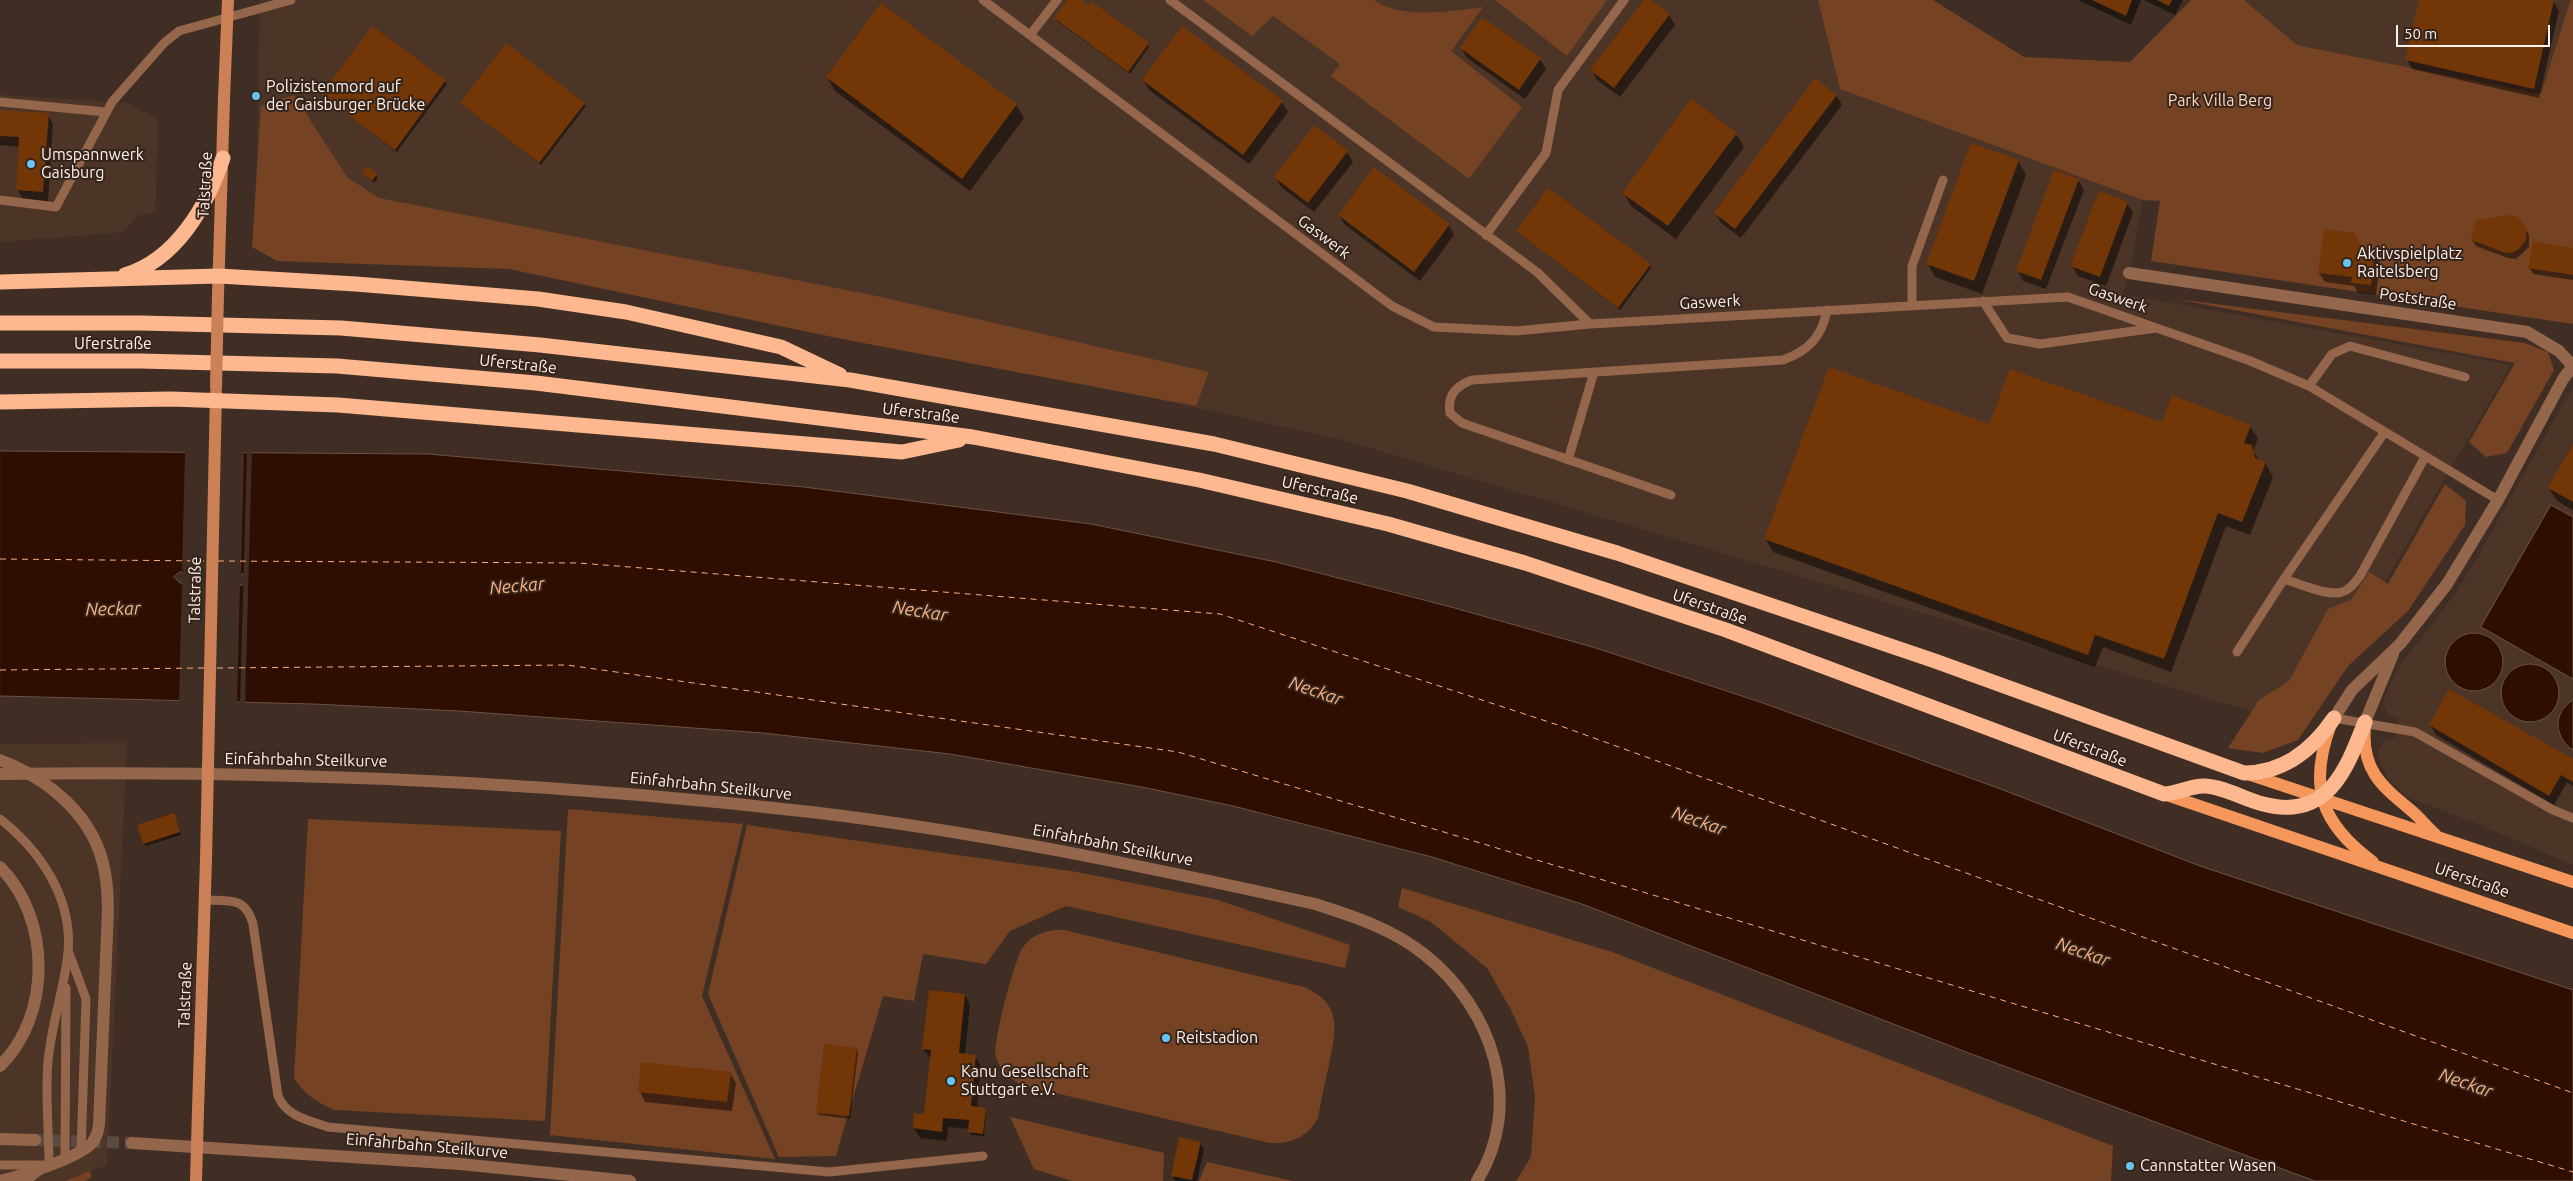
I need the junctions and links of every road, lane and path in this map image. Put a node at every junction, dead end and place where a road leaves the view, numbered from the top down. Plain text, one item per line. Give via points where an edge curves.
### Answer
1 (228, 0) edge
2 (291, 0) edge
3 (983, 0) edge
4 (1057, 0) edge
5 (1170, 0) edge
6 (1624, 0) edge
7 (1030, 36) junction
8 (0, 102) edge
9 (106, 112) junction
10 (223, 158) junction
11 (1942, 180) dead end
12 (0, 200) edge
13 (1486, 234) junction
14 (2129, 273) dead end
15 (219, 276) junction
16 (112, 279) junction
17 (0, 282) edge
18 (1983, 301) junction
19 (1912, 305) junction
20 (1827, 310) junction
21 (0, 323) edge
22 (1590, 324) junction
23 (2158, 328) junction
24 (0, 361) edge
25 (2573, 366) edge
26 (1594, 372) junction
27 (2465, 377) dead end
28 (850, 380) junction
29 (2309, 386) junction
30 (215, 401) junction
31 (0, 402) edge
32 (2384, 434) junction
33 (973, 438) junction
34 (2425, 457) junction
35 (1568, 460) junction
36 (1671, 495) dead end
37 (2498, 500) junction
38 (2284, 579) junction
39 (2400, 644) junction
40 (2237, 652) dead end
41 (2334, 718) junction
42 (2365, 722) junction
43 (0, 760) edge
44 (2244, 773) junction
45 (0, 774) edge
46 (2164, 794) junction
47 (2321, 798) junction
48 (2573, 818) edge
49 (0, 820) edge
50 (2442, 838) junction
51 (0, 866) edge
52 (2386, 870) junction
53 (0, 878) edge
54 (2573, 882) edge
55 (20, 895) junction
56 (204, 900) junction
57 (2573, 933) edge
58 (68, 951) junction
59 (66, 965) junction
60 (1, 1063) edge
61 (0, 1139) edge
62 (35, 1140) tunnel mouth
63 (132, 1144) tunnel mouth
64 (81, 1152) junction
65 (983, 1156) dead end
66 (65, 1158) junction
67 (0, 1165) edge
68 (49, 1165) junction
69 (0, 1181) edge
70 (26, 1181) edge
71 (196, 1181) edge
72 (630, 1181) edge
73 (1477, 1181) edge

1 - 10 main road, Talstraße, bridge
2 - 9 lane via 179,31 164,43
3 - 7 lane, Gaswerk
4 - 7 lane
5 - 13 lane
6 - 13 lane via 1558,90 1546,153
7 - 22 lane, Gaswerk via 1392,306 1434,327 1516,331
8 - 9 lane
9 - 12 lane via 56,206
10 - 15 main road, Talstraße
10 - 16 highway via 210,193 183,234 146,265
11 - 19 lane via 1912,266
13 - 22 lane via 1537,272
14 - 25 street, Poststraße via 2527,332 2559,351
15 - 16 highway
15 - 28 highway via 464,292 626,312 781,347
15 - 30 main road, Talstraße, bridge
16 - 17 highway
18 - 19 lane, Gaswerk
18 - 23 lane, Gaswerk via 2068,298
18 - 23 lane via 2008,338 2040,344
19 - 20 lane, Gaswerk
20 - 22 lane, Gaswerk
20 - 26 lane via 1824,326 1814,341 1799,354 1783,360
21 - 28 highway, Uferstraße via 341,328 540,345
23 - 29 lane, Gaswerk
24 - 33 highway, Uferstraße via 337,366 536,383
25 - 37 street, Poststraße
26 - 35 lane
26 - 35 lane via 1472,380 1463,383 1451,395 1449,405 1454,419
27 - 29 lane via 2350,346 2332,354
28 - 44 highway, Uferstraße via 1214,444 1407,491 1688,576
29 - 32 lane, Gaswerk
30 - 31 highway
30 - 33 highway via 338,404 902,452
30 - 56 main road, Talstraße, bridge
32 - 34 lane, Gaswerk
32 - 38 lane
33 - 46 highway, Uferstraße via 1199,480 1388,524 1525,563 1726,630
34 - 37 lane, Gaswerk
34 - 38 lane via 2360,576 2350,588 2341,593 2330,593
35 - 36 lane
37 - 39 street, Poststraße via 2447,584
38 - 40 lane
39 - 41 street, Poststraße via 2352,690
39 - 42 street, Poststraße via 2388,663
41 - 42 lane
41 - 44 highway via 2314,745 2296,758 2264,771
41 - 47 main road via 2321,758
42 - 47 highway via 2340,779
42 - 48 lane via 2415,732 2553,810
42 - 50 main road via 2366,754 2377,779
43 - 64 street, bridge via 48,784 73,808 92,836 105,870 106,957 99,1125 93,1142
44 - 47 main road, Uferstraße
45 - 73 street, Einfahrbahn Steilkurve via 362,777 579,790 813,812 1051,848 1315,904 1349,915 1403,940 1424,954 1460,988 1494,1054 1500,1092 1498,1128
46 - 47 highway via 2204,786 2276,807 2296,806
46 - 52 main road, Uferstraße
47 - 50 main road, Uferstraße
47 - 52 main road via 2327,813 2346,839
49 - 58 lane via 27,843 53,880 67,923
50 - 54 main road, Uferstraße
51 - 55 street
52 - 57 main road, Uferstraße
53 - 55 street
55 - 60 street via 36,939 39,980 28,1023 18,1044
56 - 65 lane via 235,901 248,912 253,924 278,1096 287,1111 295,1116 328,1127 829,1172
56 - 71 main road, Talstraße, bridge
58 - 59 lane
58 - 64 lane via 86,999
59 - 66 lane
59 - 68 lane via 48,1062
61 - 62 street
63 - 72 street, Einfahrbahn Steilkurve via 450,1164
64 - 66 street
66 - 68 street
67 - 68 lane
68 - 69 street
68 - 70 lane

